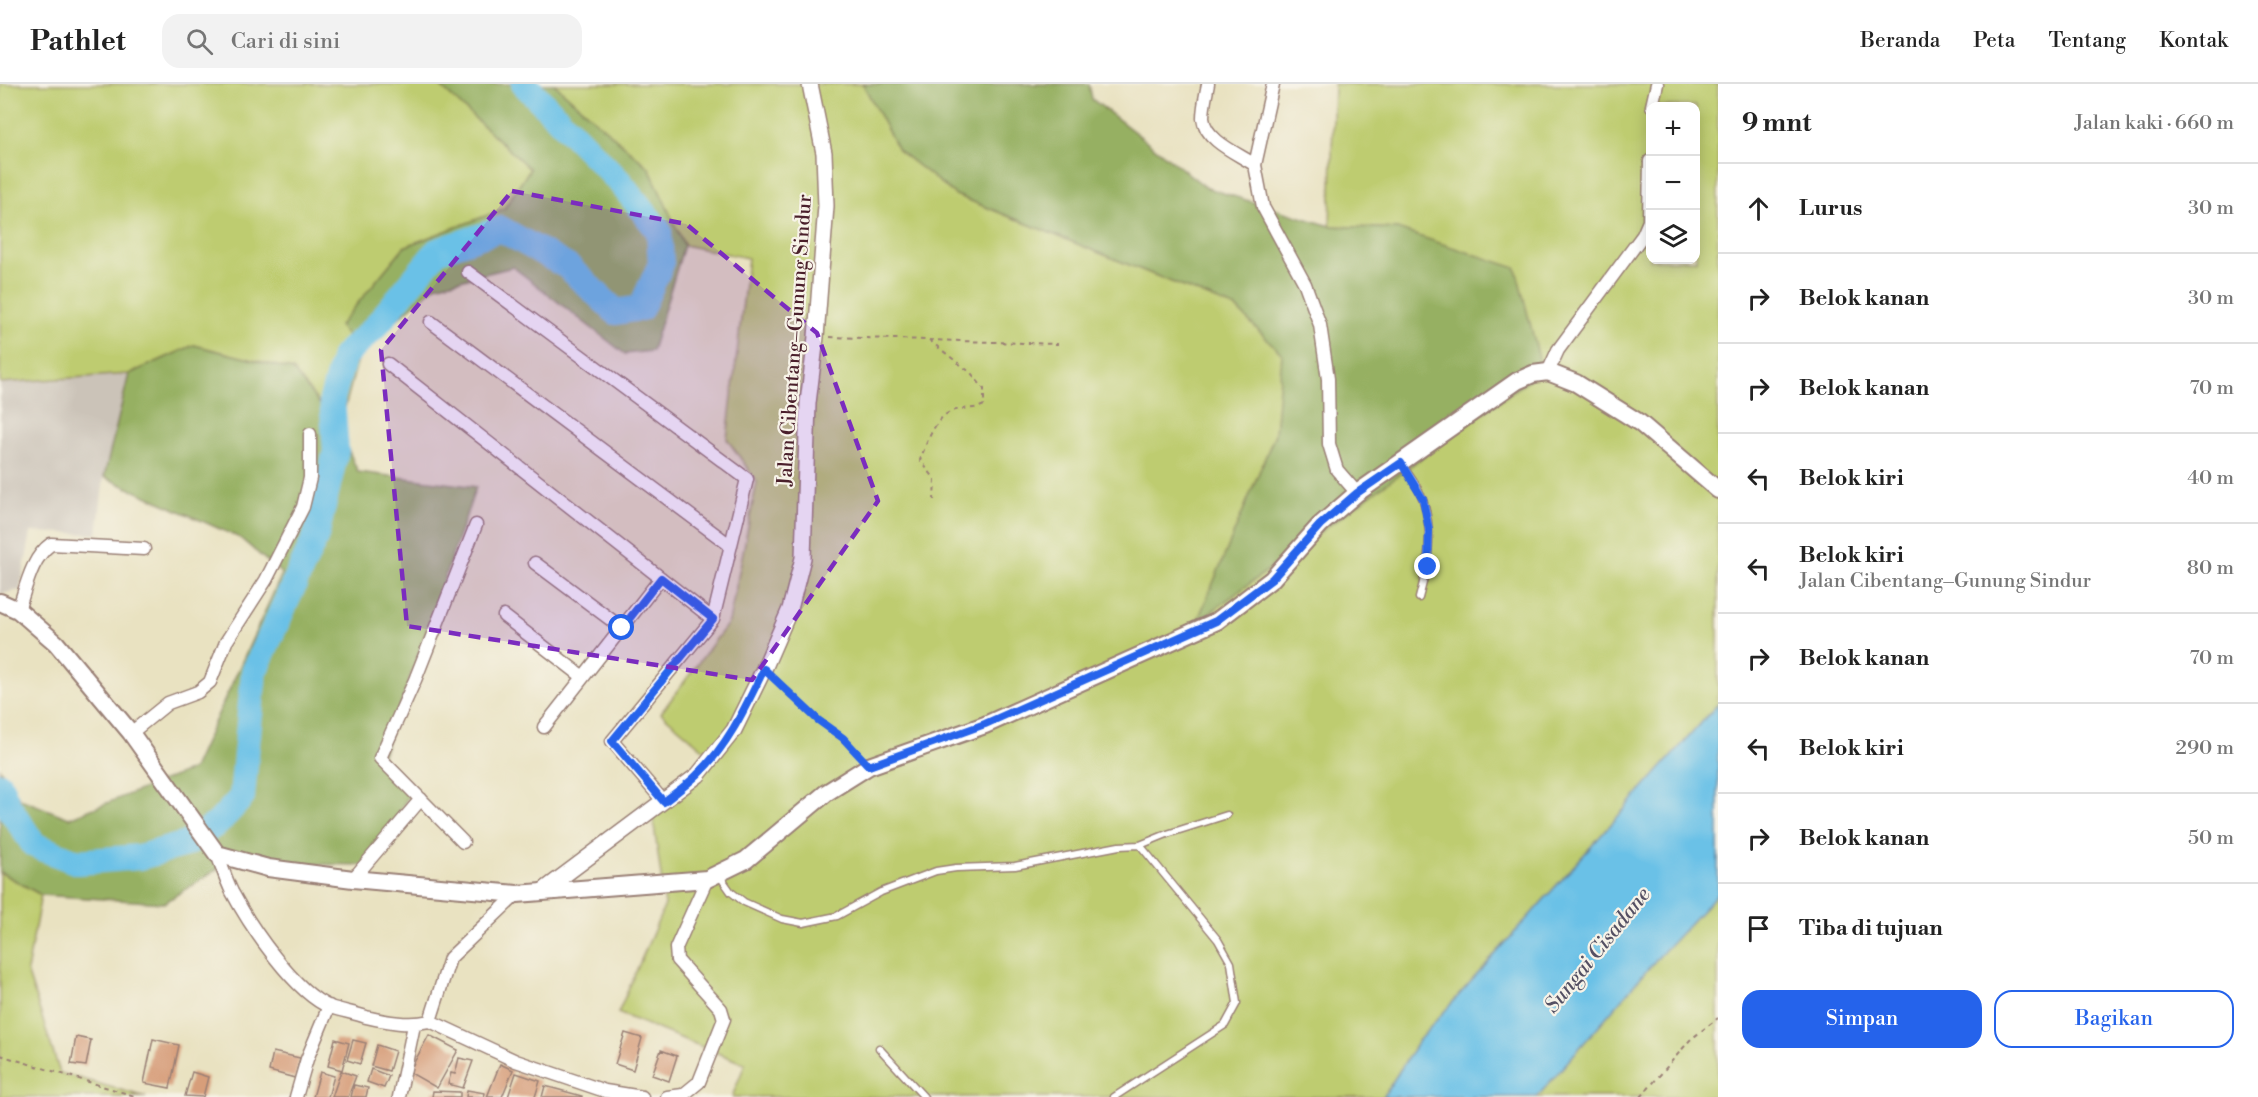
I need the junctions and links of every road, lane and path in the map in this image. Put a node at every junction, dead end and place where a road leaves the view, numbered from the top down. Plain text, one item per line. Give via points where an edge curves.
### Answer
1 (810, 84) edge
2 (1208, 84) edge
3 (1273, 84) edge
4 (1658, 84) edge
5 (1653, 102) edge
6 (1255, 165) junction
7 (1649, 210) edge
8 (468, 272) dead end
9 (431, 322) dead end
10 (816, 337) junction
11 (929, 340) junction
12 (1058, 344) dead end
13 (388, 364) dead end
14 (1548, 372) junction
15 (310, 434) dead end
16 (1401, 463) junction
17 (1718, 490) edge
18 (1357, 493) junction
19 (934, 500) dead end
20 (476, 525) dead end
21 (731, 546) junction
22 (144, 549) dead end
23 (535, 563) dead end
24 (661, 578) junction
25 (1419, 598) dead end
26 (0, 602) edge
27 (18, 610) junction
28 (504, 616) dead end
29 (713, 619) junction
30 (622, 628) junction
31 (764, 669) junction
32 (583, 677) junction
33 (544, 727) dead end
34 (131, 734) junction
35 (869, 766) junction
36 (421, 799) junction
37 (664, 802) junction
38 (1227, 815) dead end
39 (463, 842) dead end
40 (1140, 845) junction
41 (212, 847) junction
42 (713, 877) junction
43 (353, 879) junction
44 (543, 891) junction
45 (517, 894) junction
46 (329, 1006) junction
47 (1718, 1018) edge
48 (430, 1021) junction
49 (414, 1025) junction
50 (879, 1048) dead end
51 (0, 1055) edge
52 (138, 1097) edge
53 (296, 1097) edge
54 (399, 1097) edge
55 (642, 1097) edge
56 (667, 1097) edge
57 (924, 1097) edge
58 (1114, 1097) edge
59 (1641, 1097) edge

1 - 10 street, Jalan Cibentang–Gunung Sindur via 824,153 826,206
2 - 6 street via 1203,118 1206,128 1217,141
3 - 6 street
4 - 5 street
6 - 18 street via 1263,207 1305,284 1320,325 1328,379 1329,444 1336,470
7 - 14 street via 1642,235 1558,350
8 - 21 street via 747,479
9 - 21 street
10 - 11 path
10 - 31 street, Jalan Cibentang–Gunung Sindur via 808,403 803,558 790,609
11 - 12 path
11 - 19 path via 971,373 984,389 984,405 974,410 954,410 936,424 920,460 935,479
13 - 24 street
14 - 16 main road via 1517,381
14 - 17 main road via 1576,383 1640,423
15 - 34 street via 310,478 303,507 266,580 226,642 210,682 198,692 168,703
16 - 18 main road
16 - 25 lane via 1423,499 1429,530 1428,567
18 - 35 main road via 1320,525 1272,579 1216,621 985,724
20 - 36 street via 380,758
21 - 29 street
22 - 27 street via 51,544 36,562
23 - 30 street
24 - 29 street
24 - 30 street
26 - 27 main road
27 - 34 main road via 56,643
28 - 32 street
29 - 37 street via 612,741
30 - 32 street
31 - 35 path
31 - 37 street, Jalan Cibentang–Gunung Sindur via 734,730 698,775
32 - 33 street
34 - 41 main road
35 - 42 main road via 826,793 746,860
36 - 39 street
36 - 43 street
37 - 44 street, Jalan Cibentang–Gunung Sindur
38 - 40 lane
40 - 42 lane via 1015,866 936,871 880,892 837,916 803,923 782,919 744,902
40 - 58 lane via 1218,940 1231,963 1237,1003 1225,1025
41 - 43 main road via 268,868
41 - 46 street via 251,926 294,978
42 - 44 main road
42 - 56 street via 676,948 677,960 721,1009 724,1019 699,1082 683,1095
43 - 45 main road
44 - 45 main road
45 - 48 street via 450,958
46 - 49 street
46 - 53 street
47 - 59 path via 1690,1040
48 - 49 street
48 - 55 street via 516,1061 605,1091
49 - 54 street
50 - 57 lane
51 - 52 path

